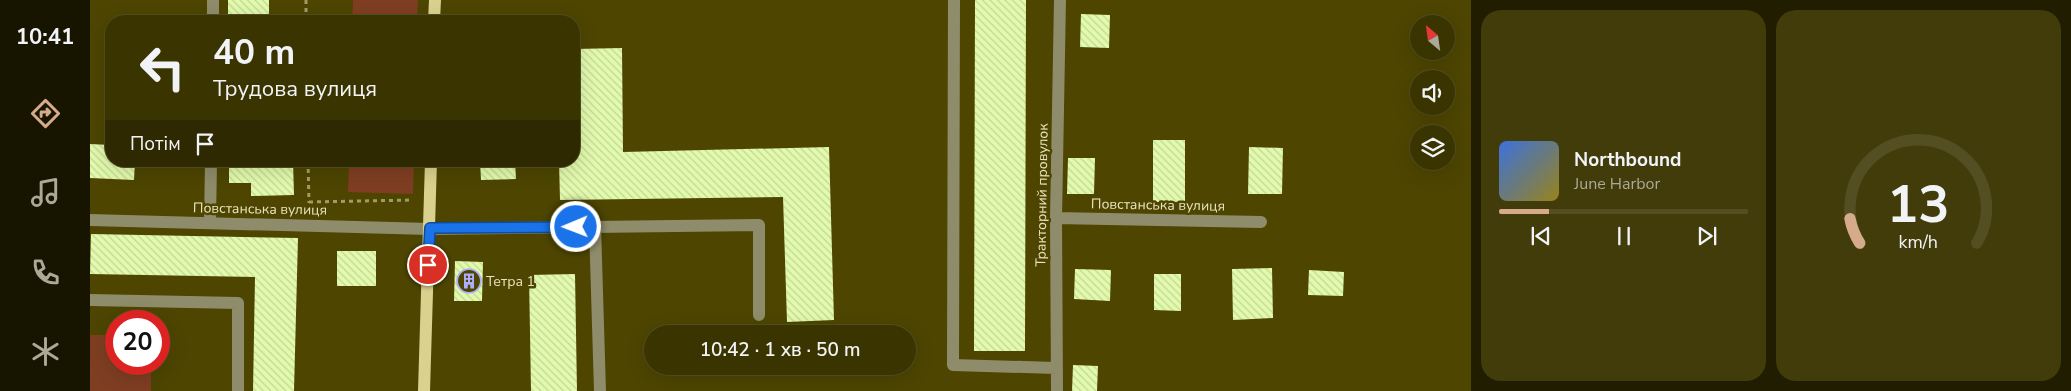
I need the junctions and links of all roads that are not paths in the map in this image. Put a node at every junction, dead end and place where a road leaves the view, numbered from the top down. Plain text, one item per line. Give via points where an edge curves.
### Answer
1 (213, 0) edge
2 (435, 0) edge
3 (954, 0) edge
4 (1060, 0) edge
5 (213, 15) edge
6 (434, 15) edge
7 (211, 167) edge
8 (431, 167) edge
9 (1056, 218) junction
10 (90, 220) edge
11 (1261, 222) dead end
12 (210, 223) junction
13 (595, 226) junction
14 (430, 228) junction
15 (90, 300) edge
16 (759, 315) dead end
17 (1056, 368) junction
18 (238, 391) edge
19 (424, 391) edge
20 (600, 391) edge
21 (1057, 391) edge

1 - 5 street
2 - 6 main road
3 - 17 street via 953,365
4 - 9 street, Тракторний провулок
7 - 12 street
8 - 14 main road
9 - 11 street, Повстанська вулиця
9 - 17 street, Тракторний провулок
10 - 12 street, Повстанська вулиця
12 - 14 street, Повстанська вулиця
13 - 14 street, Повстанська вулиця
13 - 16 street, Повстанська вулиця via 759,225
13 - 20 street
14 - 19 main road
15 - 18 street via 238,303
17 - 21 street, Тракторний провулок

